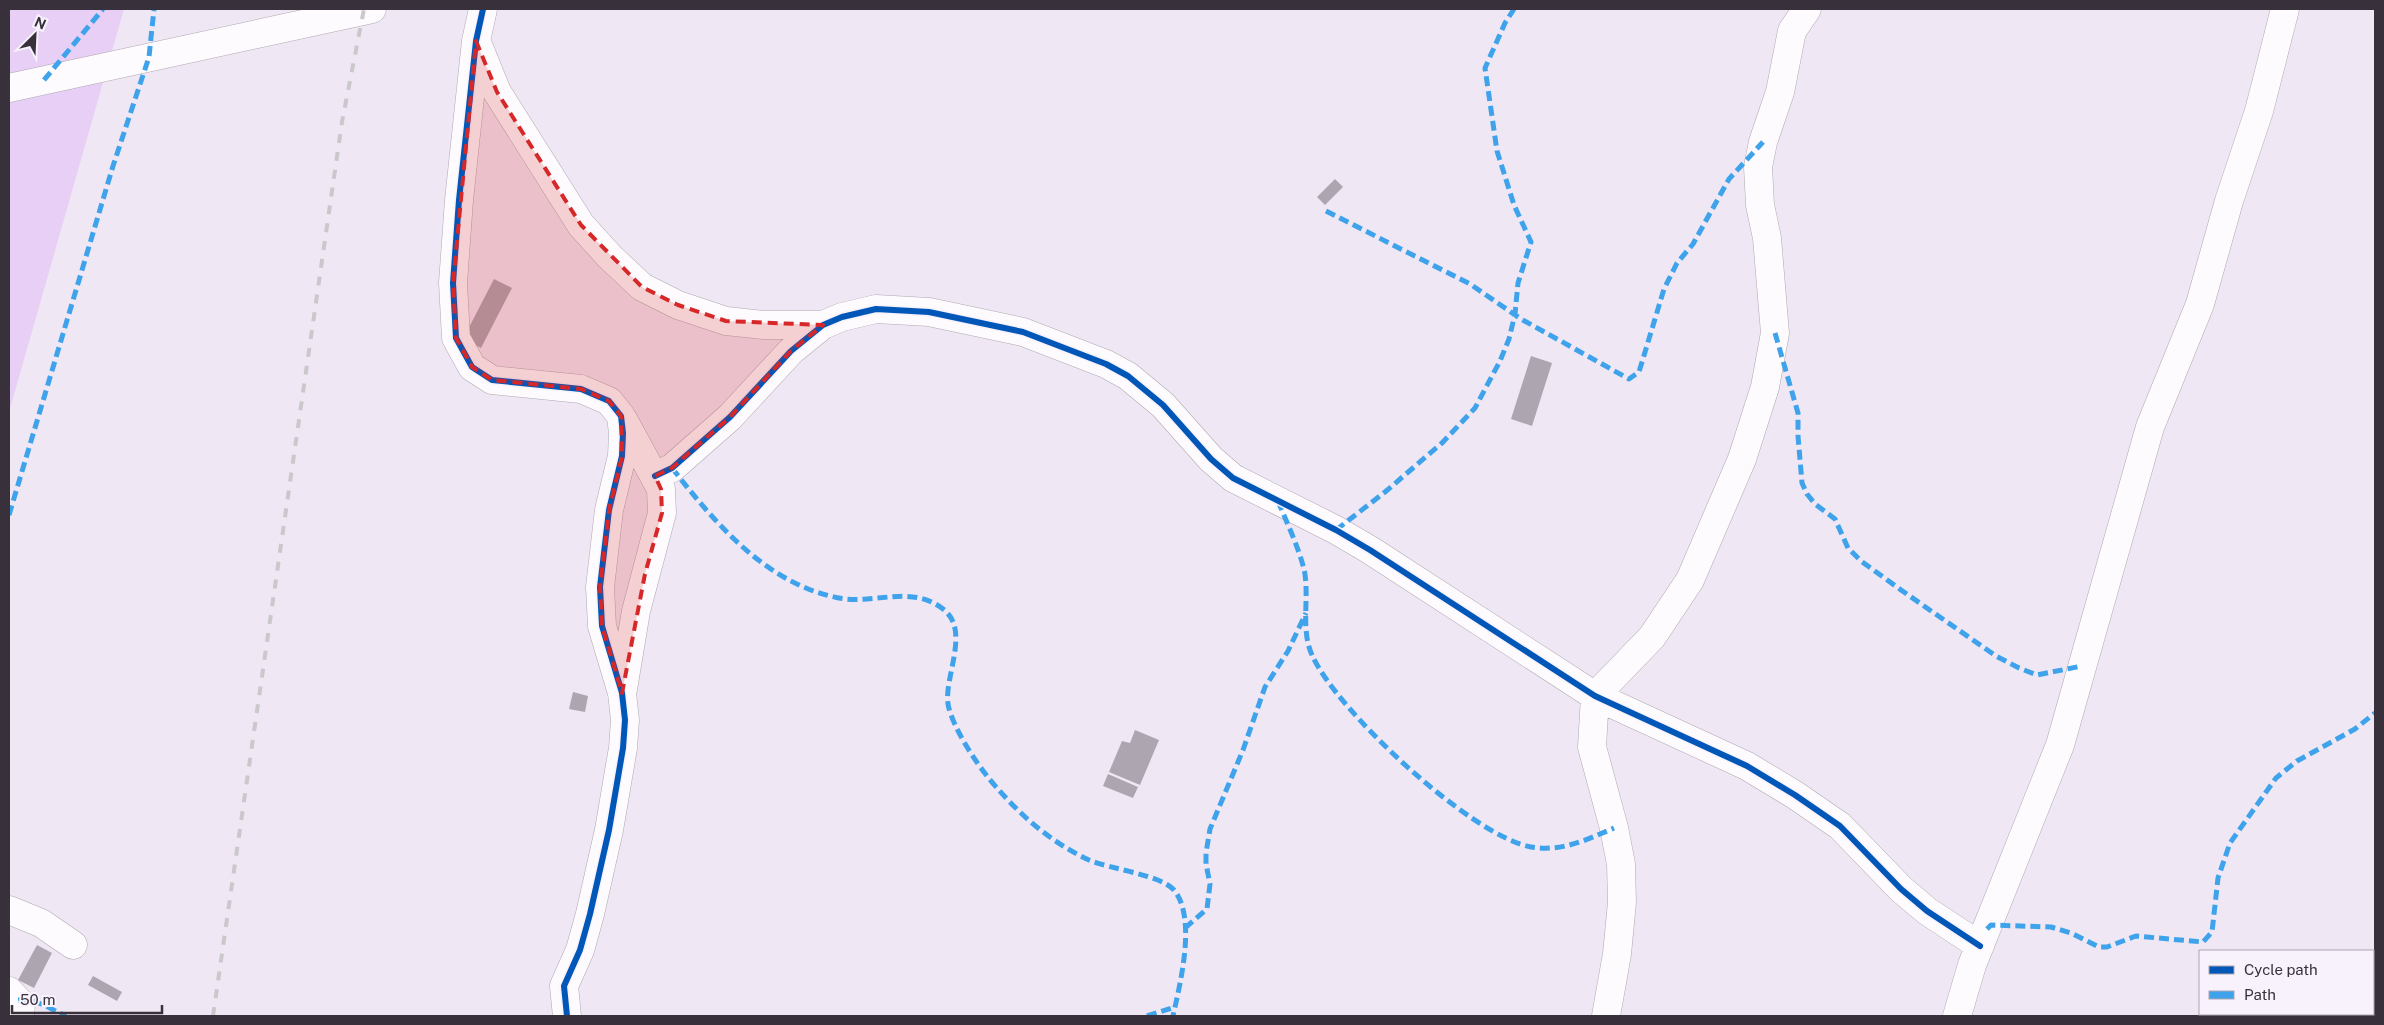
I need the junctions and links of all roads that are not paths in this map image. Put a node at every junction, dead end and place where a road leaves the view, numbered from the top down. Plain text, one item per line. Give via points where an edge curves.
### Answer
1 (372, 9) edge
2 (483, 9) edge
3 (1807, 9) edge
4 (2285, 9) edge
5 (476, 41) junction
6 (9, 88) edge
7 (823, 326) junction
8 (621, 416) junction
9 (655, 476) junction
10 (622, 693) junction
11 (1594, 696) junction
12 (9, 910) edge
13 (73, 945) dead end
14 (1980, 946) junction
15 (9, 990) edge
16 (20, 1016) edge
17 (567, 1016) edge
18 (1606, 1016) edge
19 (1957, 1016) edge

1 - 6 main road
2 - 5 main road
3 - 11 main road via 1792,31 1780,92 1758,167 1775,333 1765,387 1742,459 1690,580 1652,637
4 - 14 main road via 2259,111 2200,304 2150,427 2060,745
5 - 7 main road via 497,92 580,225 642,287 678,305 726,321
5 - 8 main road via 454,273 456,338 472,367 492,380 581,389 609,401
7 - 9 main road via 791,351 730,417 672,468
7 - 11 main road via 842,317 876,309 929,312 1023,332 1106,364 1128,376 1163,405 1211,459 1233,478 1370,550
8 - 9 main road
8 - 10 main road via 622,456 609,510 600,587 602,626
9 - 10 main road via 661,489 662,513 636,611
10 - 17 main road via 625,720 616,795 590,914 580,950 564,986
11 - 14 main road via 1747,766 1789,791 1840,826 1901,890
11 - 18 main road via 1592,747 1621,864 1622,902 1617,954
12 - 13 main road via 41,922
14 - 19 main road via 1964,986
15 - 16 main road via 21,1004

